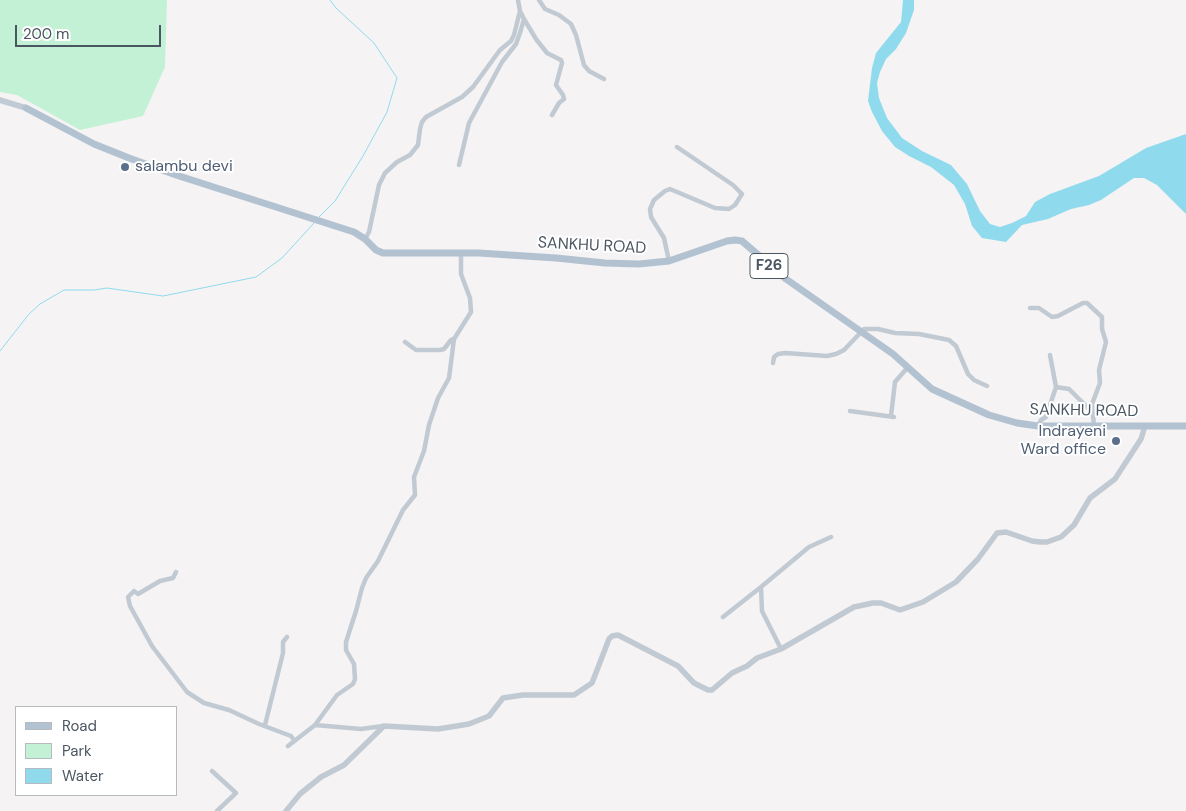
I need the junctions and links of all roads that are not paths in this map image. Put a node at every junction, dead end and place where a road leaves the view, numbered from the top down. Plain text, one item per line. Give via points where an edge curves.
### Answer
1 (518, 0) edge
2 (538, 0) edge
3 (520, 11) junction
4 (524, 19) junction
5 (604, 79) dead end
6 (0, 100) edge
7 (26, 108) joint
8 (552, 116) dead end
9 (677, 147) dead end
10 (459, 164) dead end
11 (365, 239) junction
12 (461, 253) junction
13 (669, 261) junction
14 (1030, 308) dead end
15 (860, 332) junction
16 (454, 340) junction
17 (405, 342) dead end
18 (1050, 355) dead end
19 (773, 363) dead end
20 (908, 367) junction
21 (986, 386) dead end
22 (1056, 387) junction
23 (850, 411) dead end
24 (1092, 412) junction
25 (1038, 426) junction
26 (1094, 426) junction
27 (1146, 426) junction
28 (1186, 426) edge
29 (831, 536) dead end
30 (176, 572) dead end
31 (762, 587) junction
32 (723, 616) dead end
33 (287, 637) dead end
34 (781, 649) junction
35 (265, 725) junction
36 (315, 725) junction
37 (384, 726) junction
38 (294, 740) junction
39 (288, 746) dead end
40 (212, 771) dead end
41 (217, 811) edge
42 (286, 811) edge

1 - 3 street
2 - 5 street via 571,24 584,65
3 - 4 street
3 - 11 street via 511,40 473,87 462,97 426,117 418,145 385,173 378,185
4 - 8 street via 547,53 562,63 556,84 564,99
4 - 10 street via 516,44 502,62 469,123
6 - 7 main road, F26
7 - 11 main road, SANKHU ROAD / F26 via 94,144 176,175 354,232
9 - 13 street via 742,194 729,209 715,208 670,189 654,200 651,217 664,238
11 - 12 main road, SANKHU ROAD / F26 via 383,253
12 - 13 main road, SANKHU ROAD / F26 via 626,264
12 - 16 street via 462,274 471,307 469,317
13 - 15 main road, SANKHU ROAD / F26 via 727,241 742,242 779,274
14 - 24 street via 1040,308 1058,316 1087,303 1102,317 1106,342
15 - 19 street via 836,354 785,352 774,357
15 - 20 main road, SANKHU ROAD / F26
15 - 21 street via 878,329 949,340 956,346 968,374
16 - 17 street via 440,350 416,350
16 - 36 street via 449,378 438,398 414,477 415,495 402,510 378,561 364,582 347,636 346,650 354,664 355,679 337,695
18 - 22 street
20 - 23 street via 895,382 893,417
20 - 25 main road, SANKHU ROAD / F26 via 938,392 997,418
22 - 24 street via 1069,389
22 - 25 street via 1046,416
24 - 26 street
25 - 26 main road, SANKHU ROAD / F26
26 - 27 main road, SANKHU ROAD / F26
27 - 28 main road, SANKHU ROAD / F26
27 - 34 street via 1115,479 1090,498 1074,525 1061,537 1040,542 1006,532 997,533 956,582 922,602 900,610 873,603 854,607
29 - 31 street via 809,547
30 - 35 street via 173,578 160,581 138,594 134,591 128,597 152,646 187,692 204,702
31 - 32 street
31 - 34 street via 762,611
33 - 35 street via 283,642 283,654
34 - 37 street via 757,658 708,690 694,683 678,666 618,635 612,636 592,683 574,695 503,698 489,716 469,724 438,729
35 - 38 street
36 - 37 street via 361,729
36 - 38 street
37 - 42 street via 344,765 320,777 300,794
38 - 39 street
40 - 41 street via 236,793

